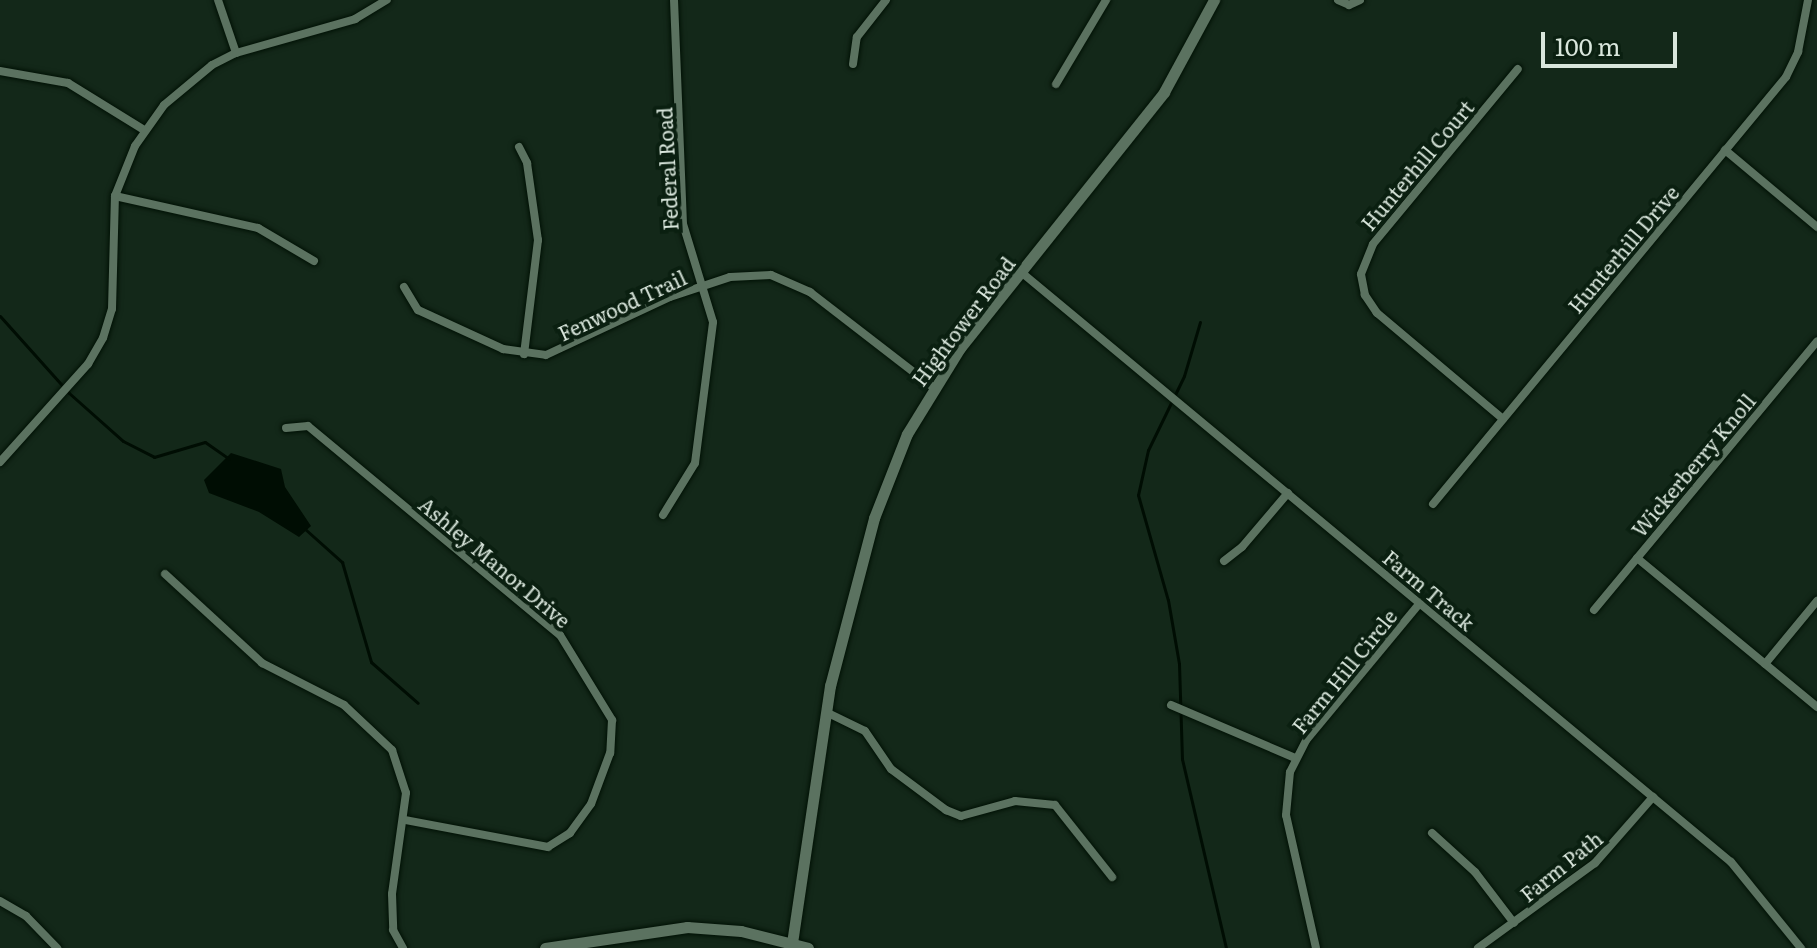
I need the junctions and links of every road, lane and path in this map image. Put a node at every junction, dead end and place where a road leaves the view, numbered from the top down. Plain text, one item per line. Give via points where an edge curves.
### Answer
1 (218, 0) edge
2 (387, 0) edge
3 (674, 0) edge
4 (886, 0) edge
5 (1106, 0) edge
6 (1214, 0) edge
7 (1338, 0) edge
8 (1360, 0) edge
9 (1808, 0) edge
10 (236, 53) junction
11 (853, 64) dead end
12 (1518, 69) dead end
13 (0, 71) edge
14 (1056, 84) dead end
15 (144, 130) junction
16 (519, 147) dead end
17 (1725, 150) junction
18 (115, 196) junction
19 (1817, 227) edge
20 (314, 261) dead end
21 (1021, 272) junction
22 (702, 286) junction
23 (404, 287) dead end
24 (1817, 341) edge
25 (524, 354) junction
26 (933, 387) junction
27 (1503, 419) junction
28 (286, 428) dead end
29 (0, 462) edge
30 (1288, 493) junction
31 (1433, 504) dead end
32 (663, 515) dead end
33 (1637, 558) junction
34 (1224, 561) dead end
35 (165, 574) dead end
36 (1817, 601) edge
37 (1420, 603) junction
38 (1594, 610) dead end
39 (1765, 664) junction
40 (1171, 705) dead end
41 (1817, 707) edge
42 (826, 712) junction
43 (1295, 758) junction
44 (1653, 797) junction
45 (405, 820) junction
46 (1432, 833) dead end
47 (1112, 877) dead end
48 (0, 901) edge
49 (1514, 923) junction
50 (792, 943) junction
51 (565, 946) edge
52 (57, 948) edge
53 (403, 948) edge
54 (545, 948) edge
55 (808, 948) edge
56 (1316, 948) edge
57 (1478, 948) edge
58 (1801, 948) edge

1 - 10 street
2 - 10 street via 355,19
3 - 22 street, Federal Road via 683,224
4 - 11 street via 857,37
5 - 14 street
6 - 21 street, Hightower Road via 1156,102
7 - 8 street via 1349,5
9 - 17 street, Hunterhill Drive via 1798,52 1786,77
10 - 15 street via 186,84
12 - 27 street, Hunterhill Court via 1373,244 1361,274 1365,295 1377,313
13 - 15 street via 68,83
15 - 18 street
16 - 25 street via 527,163 538,240
17 - 19 street
17 - 27 street, Hunterhill Drive
18 - 20 street via 258,228
18 - 29 street via 112,309 103,338 40,421
21 - 26 street, Hightower Road
21 - 30 street, Farm Track
22 - 25 street, Fenwood Trail via 644,308 565,350
22 - 26 street, Fenwood Trail via 749,274 791,282
22 - 32 street, Federal Road via 713,322 699,447 688,478
23 - 25 street, Fenwood Trail via 418,310
24 - 33 street, Wickerberry Knoll
26 - 42 street, Hightower Road via 886,484
27 - 31 street, Hunterhill Drive
28 - 45 street, Ashley Manor Drive via 308,426 560,635 612,720 610,753 591,804 570,833 548,847
30 - 34 street
30 - 37 street, Farm Track
33 - 38 street, Wickerberry Knoll
33 - 39 street
35 - 45 street via 262,663 344,705 392,750 406,793
36 - 39 street
37 - 43 street, Farm Hill Circle
37 - 44 street, Farm Track
39 - 41 street
40 - 43 street
42 - 47 street via 865,731 891,769 946,810 961,816 1015,801 1055,805
42 - 50 street, Hightower Road
43 - 56 street, Farm Hill Circle via 1286,815
44 - 49 street, Farm Path via 1595,863
44 - 58 street, Farm Track via 1741,872
45 - 53 street via 392,894 393,930
46 - 49 street via 1475,872
48 - 52 street via 26,916
49 - 57 street, Farm Path
50 - 51 street via 741,931 687,927
50 - 55 street
51 - 54 street

